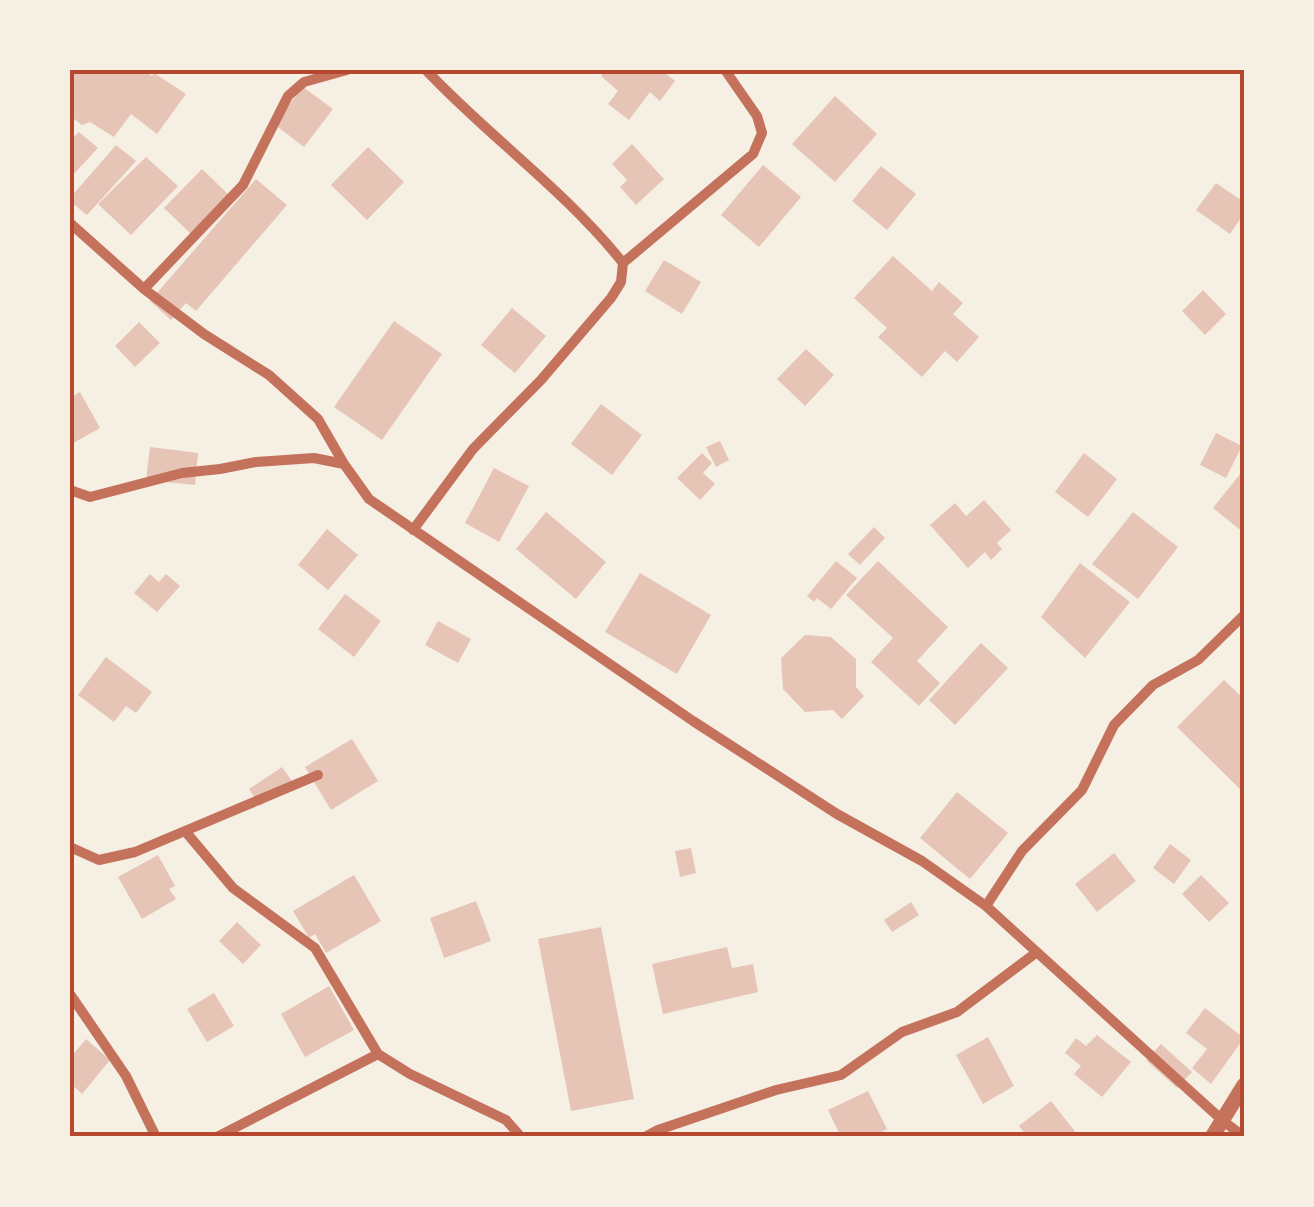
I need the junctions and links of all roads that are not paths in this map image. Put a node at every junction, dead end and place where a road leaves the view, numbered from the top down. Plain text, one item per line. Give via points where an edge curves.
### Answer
1 (346, 70) edge
2 (426, 70) edge
3 (725, 70) edge
4 (70, 223) edge
5 (623, 263) junction
6 (144, 289) junction
7 (344, 464) junction
8 (70, 490) edge
9 (413, 530) junction
10 (1244, 615) edge
11 (318, 775) dead end
12 (185, 831) junction
13 (70, 847) edge
14 (986, 906) junction
15 (1036, 952) junction
16 (70, 994) edge
17 (378, 1054) junction
18 (1244, 1085) edge
19 (1222, 1120) junction
20 (156, 1137) edge
21 (217, 1137) edge
22 (522, 1137) edge
23 (645, 1137) edge
24 (1212, 1137) edge
25 (1244, 1137) edge

1 - 6 street via 304,82 288,96 243,184
2 - 5 street
3 - 5 street via 757,116 762,133 753,154
4 - 6 street
5 - 9 street via 612,298 473,449
6 - 7 street via 269,375 318,418
7 - 8 street via 314,458 256,462 90,497
7 - 9 street via 369,499
9 - 14 street via 693,720
10 - 14 street via 1198,660 1153,685 1114,725 1082,790 1022,851
11 - 12 street
12 - 13 street via 99,860
12 - 17 street via 232,888 315,948
14 - 15 street
15 - 19 street
15 - 23 street via 958,1012 902,1032 842,1075 776,1090
16 - 20 street via 126,1076
17 - 21 street
17 - 22 street via 506,1120
18 - 19 street
19 - 24 street
19 - 25 street

